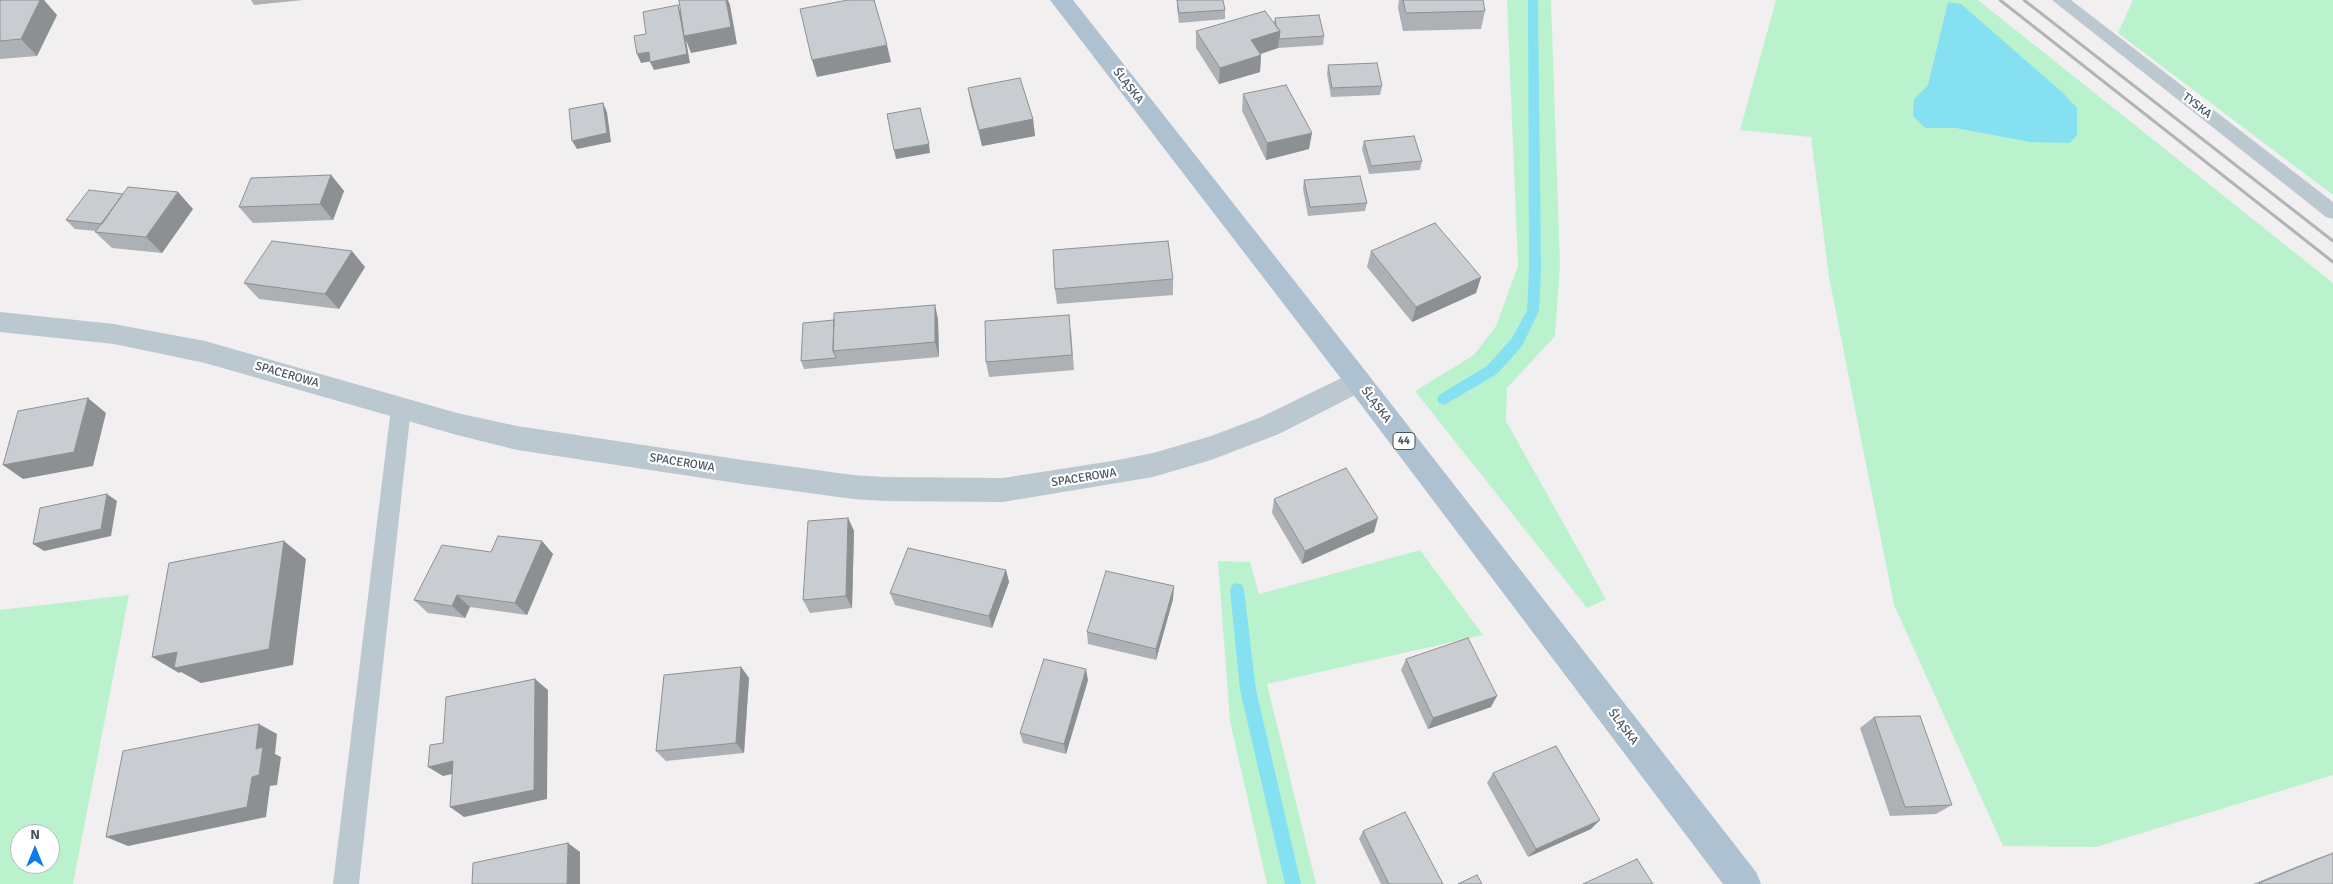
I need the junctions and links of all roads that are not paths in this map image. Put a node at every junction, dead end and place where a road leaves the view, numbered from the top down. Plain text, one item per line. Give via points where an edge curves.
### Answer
1 (1061, 0) edge
2 (2060, 0) edge
3 (2333, 212) edge
4 (0, 322) edge
5 (1358, 381) junction
6 (401, 408) junction
7 (346, 884) edge
8 (1744, 884) edge

1 - 5 main road, ŚLĄSKA / 44
2 - 3 lane, TYSKA
4 - 6 street, SPACEROWA via 114,334 205,352
5 - 6 street, SPACEROWA via 1269,426 1163,462 1036,486 974,491 853,487 743,472 517,438
5 - 8 main road, ŚLĄSKA / 44
6 - 7 lane

